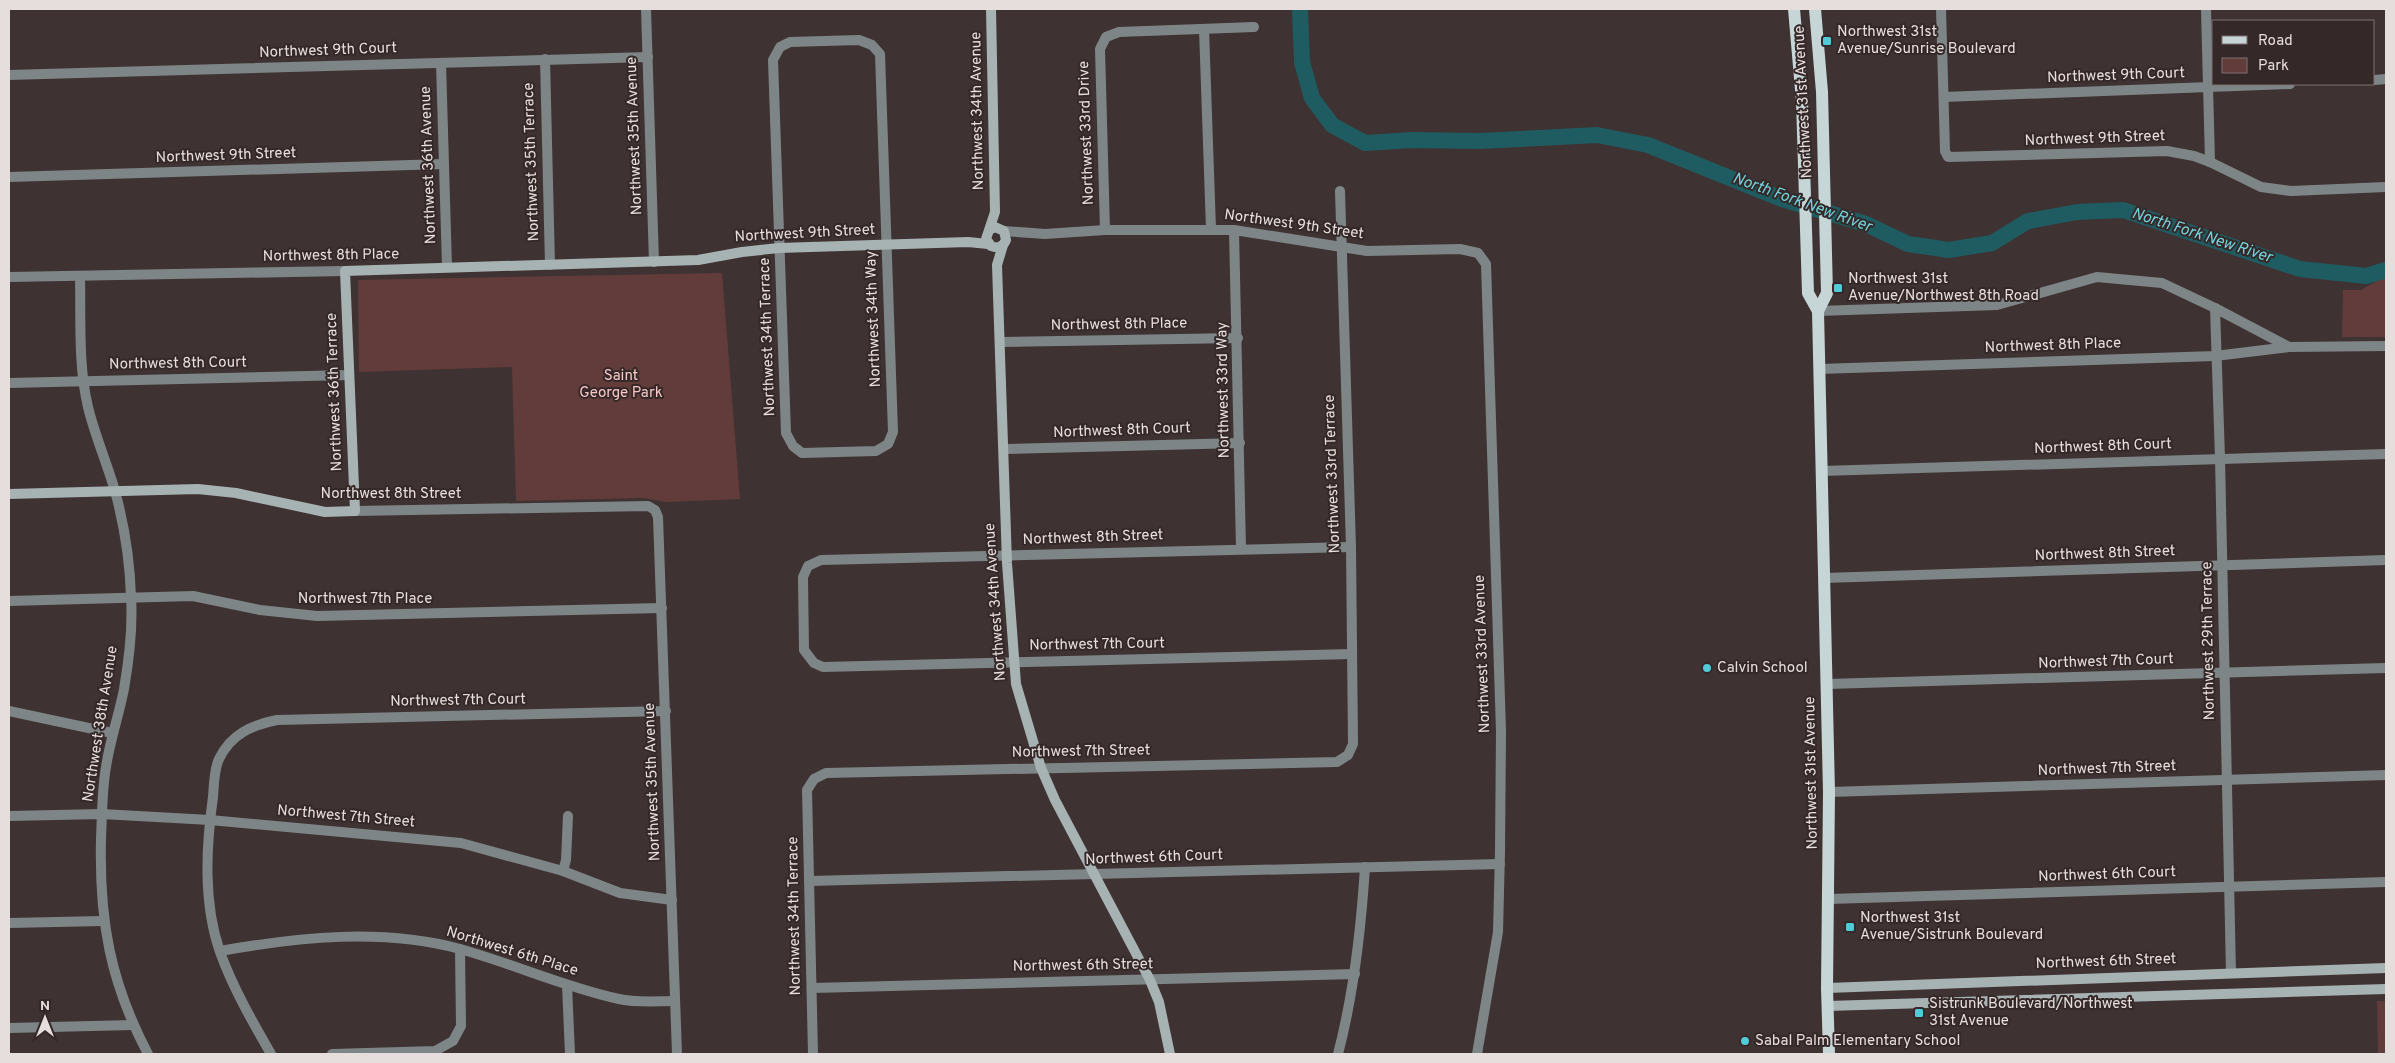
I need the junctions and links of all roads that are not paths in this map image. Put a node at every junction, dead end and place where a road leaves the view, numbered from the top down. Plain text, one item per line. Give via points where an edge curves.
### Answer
1 (646, 9) edge
2 (991, 9) edge
3 (1794, 9) edge
4 (1815, 9) edge
5 (1941, 9) edge
6 (2206, 9) edge
7 (1254, 27) dead end
8 (1204, 28) junction
9 (780, 47) joint
10 (648, 57) junction
11 (545, 59) junction
12 (441, 63) junction
13 (9, 75) edge
14 (2270, 85) edge
15 (2208, 88) junction
16 (1944, 97) junction
17 (1802, 101) junction
18 (1823, 128) junction
19 (2210, 162) junction
20 (444, 164) junction
21 (9, 176) edge
22 (2386, 188) edge
23 (1340, 191) dead end
24 (995, 212) junction
25 (1211, 229) junction
26 (1003, 230) junction
27 (1105, 230) junction
28 (1234, 230) junction
29 (988, 231) junction
30 (1045, 234) junction
31 (959, 243) junction
32 (1004, 244) junction
33 (887, 245) junction
34 (989, 245) junction
35 (779, 248) junction
36 (1340, 248) junction
37 (1478, 253) joint
38 (654, 262) junction
39 (550, 265) junction
40 (997, 265) junction
41 (447, 268) junction
42 (345, 271) junction
43 (80, 276) junction
44 (9, 277) edge
45 (2215, 308) junction
46 (1818, 311) junction
47 (1238, 338) junction
48 (1000, 342) junction
49 (2386, 346) edge
50 (2289, 348) junction
51 (2215, 356) junction
52 (1818, 369) junction
53 (349, 375) junction
54 (83, 380) junction
55 (9, 383) edge
56 (1240, 443) junction
57 (793, 446) joint
58 (1005, 449) junction
59 (2386, 454) edge
60 (2220, 458) junction
61 (1822, 471) junction
62 (115, 491) junction
63 (9, 494) edge
64 (655, 510) joint
65 (355, 512) junction
66 (1351, 547) junction
67 (1242, 549) junction
68 (1007, 556) junction
69 (2386, 560) edge
70 (2222, 565) junction
71 (1824, 578) junction
72 (132, 598) junction
73 (9, 601) edge
74 (662, 608) junction
75 (1352, 654) junction
76 (1013, 662) junction
77 (814, 663) joint
78 (2386, 668) edge
79 (2223, 674) junction
80 (1827, 684) junction
81 (9, 710) edge
82 (666, 711) junction
83 (112, 733) junction
84 (1348, 755) joint
85 (1041, 768) junction
86 (2386, 775) edge
87 (814, 779) joint
88 (2227, 781) junction
89 (1830, 792) junction
90 (102, 814) junction
91 (9, 816) edge
92 (568, 816) dead end
93 (210, 820) junction
94 (1500, 864) junction
95 (1366, 867) junction
96 (563, 871) junction
97 (1094, 875) junction
98 (809, 881) junction
99 (2386, 882) edge
100 (2230, 886) junction
101 (1829, 899) junction
102 (672, 900) junction
103 (103, 921) junction
104 (9, 923) edge
105 (460, 949) junction
106 (220, 951) junction
107 (2386, 968) edge
108 (2231, 973) junction
109 (1355, 974) junction
110 (1150, 980) junction
111 (567, 985) junction
112 (812, 988) junction
113 (1827, 988) junction
114 (2386, 989) edge
115 (676, 1001) junction
116 (1828, 1006) junction
117 (133, 1025) junction
118 (9, 1028) edge
119 (148, 1054) edge
120 (271, 1054) edge
121 (332, 1054) edge
122 (570, 1054) edge
123 (677, 1054) edge
124 (813, 1054) edge
125 (1170, 1054) edge
126 (1338, 1054) edge
127 (1477, 1054) edge
128 (1829, 1054) edge

1 - 10 street, Northwest 35th Avenue
2 - 24 street, Northwest 34th Avenue
3 - 17 main road, Northwest 31st Avenue
4 - 18 main road, Northwest 31st Avenue
5 - 16 street
6 - 15 street
7 - 8 street
8 - 25 street
8 - 27 street, Northwest 33rd Drive via 1119,32 1106,37 1100,49
9 - 33 street, Northwest 34th Way via 790,42 859,40 872,45 880,54
9 - 35 street, Northwest 34th Terrace via 773,60
10 - 11 street, Northwest 9th Court
10 - 38 street, Northwest 35th Avenue
11 - 12 street, Northwest 9th Court
11 - 39 street, Northwest 35th Terrace
12 - 13 street, Northwest 9th Court
12 - 20 street, Northwest 36th Avenue
14 - 15 street, Northwest 9th Court
15 - 16 street, Northwest 9th Court
15 - 19 street
16 - 19 street, Northwest 9th Street via 1945,151 1948,157 2167,151
17 - 18 main road via 1808,114
17 - 46 main road, Northwest 31st Avenue via 1808,293
18 - 46 main road, Northwest 31st Avenue via 1826,293
19 - 22 street, Northwest 9th Street via 2261,187 2291,190
20 - 21 street, Northwest 9th Street
20 - 41 street, Northwest 36th Avenue
23 - 36 street, Northwest 33rd Terrace
24 - 26 street, Northwest 34th Avenue
24 - 29 street, Northwest 34th Avenue
25 - 27 street, Northwest 9th Street
25 - 28 street, Northwest 9th Street
26 - 29 street via 995,228
26 - 30 street, Northwest 9th Street
26 - 32 street via 1006,236
27 - 30 street, Northwest 9th Street
28 - 36 street, Northwest 9th Street
28 - 47 street, Northwest 33rd Way
29 - 31 street, Northwest 9th Street
29 - 34 street via 986,239
30 - 32 street, Northwest 9th Street
31 - 33 street, Northwest 9th Street
31 - 34 street, Northwest 9th Street
32 - 34 street via 997,248
32 - 40 street, Northwest 34th Avenue
33 - 35 street, Northwest 9th Street
33 - 57 street, Northwest 34th Way via 893,432 888,444 876,452 802,453
34 - 40 street, Northwest 34th Avenue
35 - 38 street, Northwest 9th Street via 698,260
35 - 57 street, Northwest 34th Terrace via 786,433
36 - 37 street, Northwest 9th Street via 1367,251 1460,249
36 - 66 street, Northwest 33rd Terrace
37 - 94 street, Northwest 33rd Avenue via 1486,264 1501,731
38 - 39 street, Northwest 8th Place
39 - 41 street, Northwest 8th Place
40 - 48 street, Northwest 34th Avenue
41 - 42 street, Northwest 8th Place
42 - 43 street, Northwest 8th Place
42 - 53 street, Northwest 36th Terrace
43 - 44 street, Northwest 8th Place
43 - 54 street, Northwest 38th Avenue
45 - 46 street via 2162,283 2097,277 1997,305
45 - 50 street
45 - 51 street, Northwest 29th Terrace
46 - 52 main road, Northwest 31st Avenue
47 - 48 street, Northwest 8th Place
47 - 56 street, Northwest 33rd Way
48 - 58 street, Northwest 34th Avenue
49 - 50 street, Northwest 8th Place
50 - 51 street, Northwest 8th Place
51 - 52 street, Northwest 8th Place
51 - 60 street, Northwest 29th Terrace
52 - 61 main road, Northwest 31st Avenue
53 - 54 street, Northwest 8th Court
53 - 65 street, Northwest 36th Terrace
54 - 55 street, Northwest 8th Court
54 - 62 street, Northwest 38th Avenue via 88,408
56 - 58 street, Northwest 8th Court
56 - 67 street, Northwest 33rd Way
58 - 68 street, Northwest 34th Avenue
59 - 60 street, Northwest 8th Court
60 - 61 street, Northwest 8th Court
60 - 70 street, Northwest 29th Terrace
61 - 71 main road, Northwest 31st Avenue
62 - 63 street, Northwest 8th Street
62 - 65 street, Northwest 8th Street via 198,489 236,493 325,512
62 - 72 street, Northwest 38th Avenue
64 - 65 street, Northwest 8th Street via 648,506
64 - 74 street, Northwest 35th Avenue
66 - 67 street, Northwest 8th Street
66 - 75 street, Northwest 33rd Terrace
67 - 68 street, Northwest 8th Street
68 - 76 street, Northwest 34th Avenue
68 - 77 street, Northwest 8th Street via 820,560 808,566 803,577 804,650
69 - 70 street, Northwest 8th Street
70 - 71 street, Northwest 8th Street
70 - 79 street, Northwest 29th Terrace
71 - 80 main road, Northwest 31st Avenue
72 - 73 street, Northwest 7th Place
72 - 74 street, Northwest 7th Place via 193,596 260,610 317,616
72 - 83 street, Northwest 38th Avenue via 124,690
74 - 82 street, Northwest 35th Avenue
75 - 76 street, Northwest 7th Court
75 - 84 street, Northwest 33rd Terrace via 1353,744
76 - 77 street, Northwest 7th Court via 823,667
76 - 85 street, Northwest 34th Avenue via 1016,684
78 - 79 street, Northwest 7th Court
79 - 80 street, Northwest 7th Court
79 - 88 street, Northwest 29th Terrace
80 - 89 main road, Northwest 31st Avenue
81 - 83 street
82 - 93 street, Northwest 7th Court via 277,720 252,725 232,740 219,759
82 - 102 street, Northwest 35th Avenue
83 - 90 street, Northwest 38th Avenue
84 - 85 street, Northwest 7th Street via 1337,762
85 - 87 street, Northwest 7th Street via 826,773
85 - 97 street, Northwest 34th Avenue
86 - 88 street, Northwest 7th Street
87 - 98 street, Northwest 34th Terrace via 807,790
88 - 89 street, Northwest 7th Street
88 - 100 street, Northwest 29th Terrace
89 - 101 main road, Northwest 31st Avenue
90 - 91 street, Northwest 7th Street
90 - 93 street, Northwest 7th Street
90 - 103 street, Northwest 38th Avenue
92 - 96 street
93 - 96 street, Northwest 7th Street via 461,843
93 - 106 street via 209,896
94 - 95 street, Northwest 6th Court
94 - 127 street, Northwest 33rd Avenue via 1498,932
95 - 97 street, Northwest 6th Court
95 - 109 street
96 - 102 street, Northwest 7th Street via 620,893
97 - 98 street, Northwest 6th Court
97 - 110 street, Northwest 34th Avenue
98 - 112 street, Northwest 34th Terrace
99 - 100 street, Northwest 6th Court
100 - 101 street, Northwest 6th Court
100 - 108 street, Northwest 29th Terrace
101 - 113 main road, Northwest 31st Avenue
102 - 115 street, Northwest 35th Avenue
103 - 104 street
103 - 117 street, Northwest 38th Avenue via 111,962
105 - 106 street, Northwest 6th Place via 398,939 341,937 285,940
105 - 111 street, Northwest 6th Place
105 - 121 street via 461,1026 453,1041 435,1051
106 - 120 street via 242,1004
107 - 108 street, Northwest 6th Street
108 - 113 street, Northwest 6th Street
109 - 110 street, Northwest 6th Street
109 - 126 street
110 - 112 street, Northwest 6th Street
110 - 125 street, Northwest 34th Avenue via 1159,1002
111 - 115 street, Northwest 6th Place via 621,1000
111 - 122 street
112 - 124 street, Northwest 34th Terrace
113 - 116 main road, Northwest 31st Avenue
114 - 116 street
115 - 123 street, Northwest 35th Avenue
116 - 128 main road, Northwest 31st Avenue
117 - 118 street
117 - 119 street, Northwest 38th Avenue

